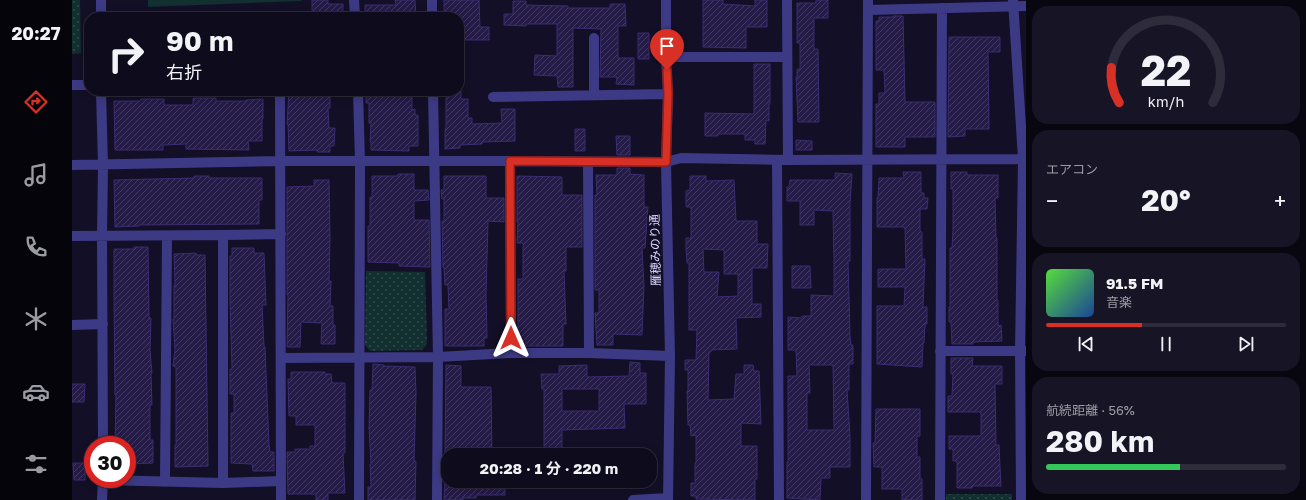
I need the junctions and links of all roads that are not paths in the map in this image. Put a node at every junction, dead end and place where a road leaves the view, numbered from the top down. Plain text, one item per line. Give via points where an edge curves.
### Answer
1 (101, 0) edge
2 (354, 0) edge
3 (432, 0) edge
4 (666, 0) edge
5 (787, 0) edge
6 (1013, 3) edge
7 (868, 5) edge
8 (1026, 6) edge
9 (942, 8) junction
10 (101, 12) edge
11 (355, 12) edge
12 (432, 12) edge
13 (594, 38) dead end
14 (666, 57) junction
15 (787, 57) junction
16 (72, 85) edge
17 (84, 85) edge
18 (668, 94) junction
19 (101, 96) edge
20 (280, 96) edge
21 (358, 96) edge
22 (433, 96) edge
23 (594, 96) junction
24 (493, 97) dead end
25 (1024, 159) edge
26 (777, 160) junction
27 (788, 160) junction
28 (941, 160) junction
29 (281, 161) junction
30 (434, 161) junction
31 (510, 161) junction
32 (868, 161) junction
33 (360, 162) junction
34 (588, 162) junction
35 (666, 162) junction
36 (72, 165) edge
37 (103, 165) junction
38 (281, 234) junction
39 (223, 235) junction
40 (72, 236) edge
41 (102, 236) junction
42 (167, 236) junction
43 (103, 324) junction
44 (72, 325) edge
45 (940, 350) junction
46 (1023, 351) edge
47 (511, 353) junction
48 (589, 353) junction
49 (670, 356) junction
50 (359, 357) junction
51 (438, 357) junction
52 (282, 358) junction
53 (103, 436) edge
54 (136, 481) edge
55 (281, 481) junction
56 (166, 482) junction
57 (224, 483) junction
58 (103, 488) edge
59 (668, 499) edge
60 (102, 500) edge
61 (281, 500) edge
62 (359, 500) edge
63 (437, 500) edge
64 (633, 500) edge
65 (779, 500) edge
66 (866, 500) edge
67 (940, 500) edge
68 (1021, 500) edge

1 - 10 street
2 - 11 street
3 - 12 street
4 - 14 street, 雁穂みのり通
5 - 15 street
6 - 8 street
6 - 9 street
6 - 25 street
7 - 9 street
7 - 32 street
9 - 28 street
13 - 23 street
14 - 15 street
14 - 18 street, 雁穂みのり通
15 - 27 street
16 - 17 street
18 - 23 street
18 - 35 street, 雁穂みのり通
19 - 37 street
20 - 29 street
21 - 33 street
22 - 30 street
23 - 24 street
25 - 28 street
25 - 46 street
26 - 27 street
26 - 35 street via 681,158
26 - 65 street
27 - 32 street
28 - 32 street
28 - 45 street
29 - 33 street
29 - 37 street
29 - 38 street
30 - 31 street
30 - 33 street
30 - 51 street
31 - 34 street
31 - 47 street
32 - 66 street
33 - 50 street
34 - 35 street
34 - 48 street
35 - 49 street, 雁穂みのり通
36 - 37 street
37 - 41 street
38 - 39 street
38 - 52 street
39 - 42 street
39 - 57 street
40 - 41 street
41 - 42 street
41 - 43 street
42 - 56 street
43 - 44 street
43 - 53 street
45 - 46 street
45 - 67 street
46 - 68 street
47 - 48 street
47 - 51 street
48 - 49 street
49 - 59 street, 雁穂みのり通
50 - 51 street
50 - 52 street
50 - 62 street
51 - 63 street
52 - 55 street
54 - 56 street
55 - 57 street
55 - 61 street
56 - 57 street
58 - 60 street
59 - 64 street

